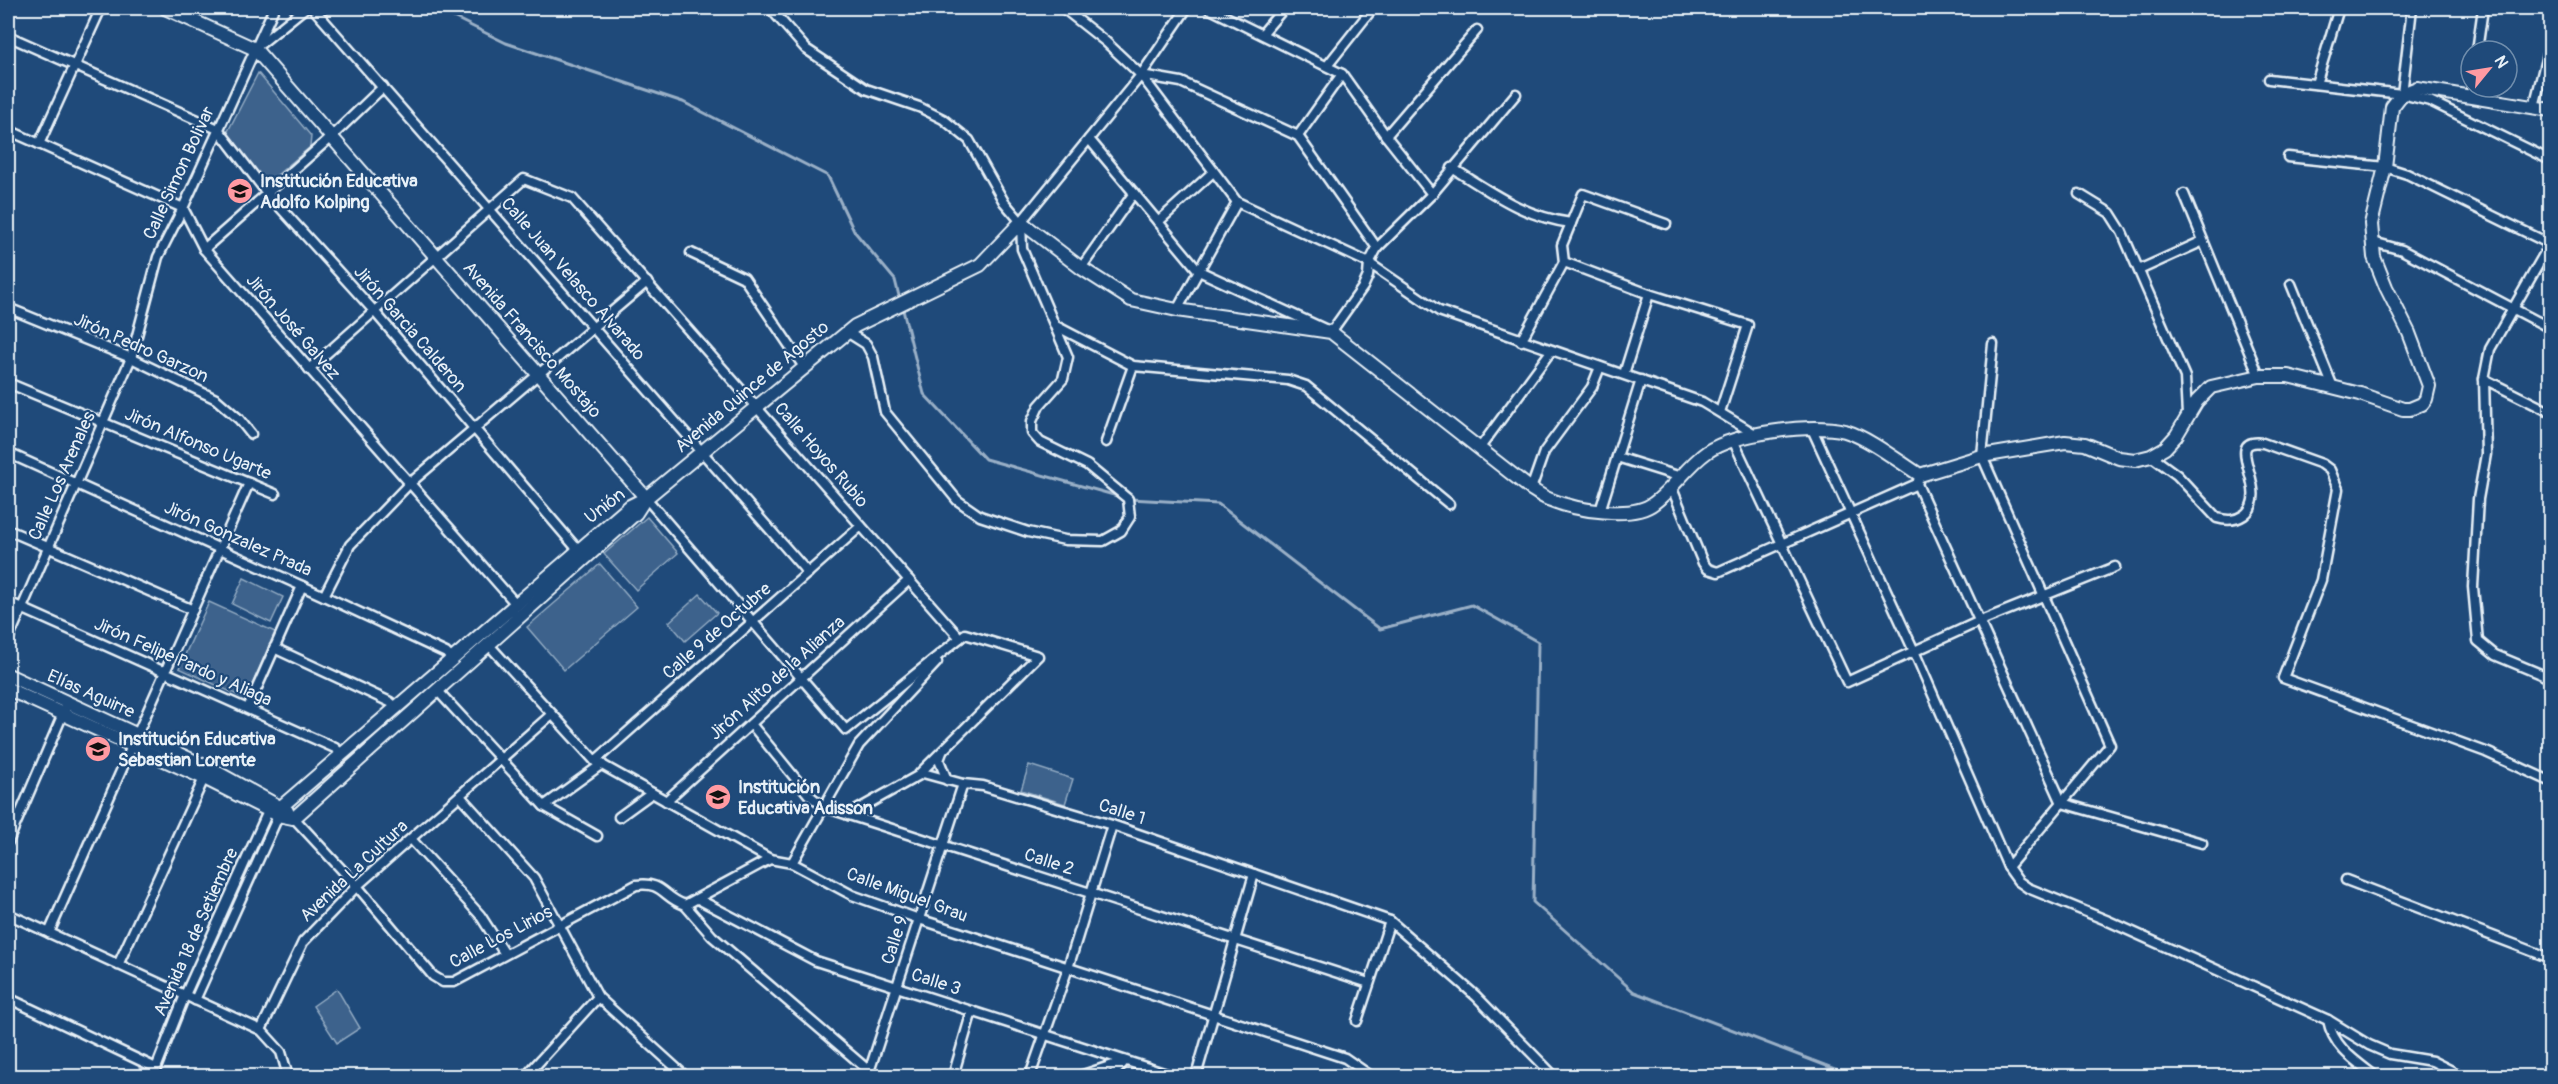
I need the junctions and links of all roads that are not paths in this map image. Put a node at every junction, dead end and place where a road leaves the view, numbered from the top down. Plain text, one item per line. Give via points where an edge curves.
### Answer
1 (101, 8) edge
2 (165, 8) edge
3 (274, 8) edge
4 (305, 8) edge
5 (313, 8) edge
6 (770, 8) edge
7 (1063, 8) edge
8 (1187, 8) edge
9 (1208, 8) edge
10 (1284, 8) edge
11 (1373, 8) edge
12 (2339, 8) edge
13 (2412, 8) edge
14 (2483, 8) edge
15 (1477, 30) dead end
16 (1262, 34) junction
17 (8, 36) edge
18 (2479, 39) edge
19 (2550, 44) edge
20 (255, 49) junction
21 (75, 65) junction
22 (1327, 66) junction
23 (1342, 74) junction
24 (1141, 75) junction
25 (2269, 79) dead end
26 (2316, 84) junction
27 (383, 87) junction
28 (2459, 91) edge
29 (1516, 94) dead end
30 (2402, 94) junction
31 (2500, 99) edge
32 (2534, 107) junction
33 (2550, 110) edge
34 (218, 129) junction
35 (8, 130) edge
36 (1298, 136) junction
37 (1386, 136) junction
38 (331, 137) junction
39 (1089, 139) junction
40 (39, 144) junction
41 (2288, 157) dead end
42 (2550, 160) edge
43 (2385, 167) junction
44 (1452, 168) junction
45 (1213, 172) junction
46 (267, 193) junction
47 (1134, 193) junction
48 (1432, 194) junction
49 (2079, 194) dead end
50 (2184, 194) dead end
51 (1237, 202) junction
52 (183, 208) junction
53 (488, 208) junction
54 (1021, 222) junction
55 (1158, 222) junction
56 (1571, 223) junction
57 (1666, 224) dead end
58 (2203, 241) junction
59 (2373, 242) junction
60 (2550, 244) edge
61 (1377, 248) junction
62 (204, 249) junction
63 (691, 253) dead end
64 (436, 257) junction
65 (1564, 262) junction
66 (1369, 263) junction
67 (1081, 268) junction
68 (2139, 270) junction
69 (1199, 271) junction
70 (646, 282) junction
71 (2291, 284) dead end
72 (1649, 294) junction
73 (8, 308) edge
74 (2514, 309) junction
75 (1177, 310) junction
76 (374, 311) junction
77 (1055, 326) junction
78 (594, 328) junction
79 (2550, 328) edge
80 (848, 332) junction
81 (1331, 332) junction
82 (1521, 341) junction
83 (1993, 344) dead end
84 (1551, 351) junction
85 (131, 358) junction
86 (1133, 366) junction
87 (804, 367) junction
88 (1600, 367) junction
89 (309, 369) junction
90 (539, 375) junction
91 (1624, 375) junction
92 (2259, 376) junction
93 (2484, 379) junction
94 (1641, 380) junction
95 (8, 383) edge
96 (2332, 387) junction
97 (756, 407) junction
98 (1720, 412) junction
99 (2550, 412) edge
100 (2186, 418) junction
101 (104, 422) junction
102 (1812, 429) junction
103 (475, 430) junction
104 (251, 434) dead end
105 (1755, 434) junction
106 (1733, 440) junction
107 (1106, 442) dead end
108 (1479, 449) junction
109 (702, 452) junction
110 (8, 453) edge
111 (1982, 456) junction
112 (2151, 456) junction
113 (1617, 457) junction
114 (1681, 477) junction
115 (1919, 479) junction
116 (249, 483) junction
117 (76, 484) junction
118 (409, 484) junction
119 (1671, 486) junction
120 (1531, 489) junction
121 (275, 494) dead end
122 (646, 498) junction
123 (1449, 504) dead end
124 (1600, 511) junction
125 (1851, 514) junction
126 (861, 526) junction
127 (8, 530) edge
128 (1782, 544) junction
129 (48, 548) junction
130 (221, 549) junction
131 (578, 550) junction
132 (2115, 567) dead end
133 (807, 573) junction
134 (909, 580) junction
135 (302, 586) junction
136 (2043, 595) junction
137 (324, 596) junction
138 (8, 602) edge
139 (516, 604) junction
140 (21, 609) junction
141 (193, 610) junction
142 (753, 622) junction
143 (1978, 622) junction
144 (960, 638) junction
145 (8, 640) edge
146 (488, 644) junction
147 (274, 648) junction
148 (1914, 651) junction
149 (452, 659) junction
150 (166, 672) junction
151 (8, 675) edge
152 (802, 678) junction
153 (2550, 678) edge
154 (8, 689) edge
155 (437, 690) junction
156 (396, 707) junction
157 (65, 708) junction
158 (248, 708) junction
159 (552, 714) junction
160 (751, 723) junction
161 (137, 734) junction
162 (132, 747) junction
163 (942, 751) junction
164 (342, 754) junction
165 (501, 759) junction
166 (598, 762) junction
167 (207, 773) junction
168 (920, 773) junction
169 (947, 780) junction
170 (2550, 781) edge
171 (963, 784) junction
172 (652, 793) junction
173 (460, 796) junction
174 (666, 801) junction
175 (2062, 803) junction
176 (544, 806) junction
177 (824, 807) junction
178 (275, 808) junction
179 (848, 815) junction
180 (620, 817) dead end
181 (294, 818) junction
182 (1112, 825) junction
183 (597, 836) dead end
184 (411, 839) junction
185 (8, 842) edge
186 (2202, 843) dead end
187 (943, 846) junction
188 (770, 860) junction
189 (792, 863) junction
190 (2008, 867) junction
191 (1254, 874) junction
192 (2346, 880) dead end
193 (357, 886) junction
194 (1090, 893) junction
195 (698, 899) junction
196 (685, 905) junction
197 (8, 914) edge
198 (919, 919) junction
199 (1390, 921) junction
200 (559, 925) junction
201 (49, 933) junction
202 (1235, 941) junction
203 (504, 954) junction
204 (2550, 958) edge
205 (118, 965) junction
206 (1068, 968) junction
207 (1369, 983) junction
208 (897, 987) junction
209 (185, 995) junction
210 (598, 997) junction
211 (8, 998) edge
212 (195, 1000) junction
213 (972, 1011) junction
214 (1212, 1015) junction
215 (2328, 1020) junction
216 (1357, 1021) dead end
217 (261, 1030) junction
218 (1045, 1034) junction
219 (1126, 1061) junction
220 (154, 1072) edge
221 (872, 1074) edge
222 (288, 1077) edge
223 (526, 1077) edge
224 (685, 1077) edge
225 (953, 1077) edge
226 (1030, 1077) edge
227 (1080, 1077) edge
228 (1112, 1077) edge
229 (1173, 1077) edge
230 (1196, 1077) edge
231 (1371, 1077) edge
232 (1554, 1077) edge
233 (2375, 1077) edge
234 (2462, 1077) edge

1 - 21 street
2 - 20 street, Avenida Francisco Mostajo
3 - 20 street, Calle Simon Bolivar
4 - 20 street
5 - 27 street, Calle Juan Velasco Alvarado
6 - 54 street via 806,48 866,89 919,107 943,119 969,140 1004,202
7 - 24 street
8 - 24 street
9 - 16 street
10 - 16 street
11 - 22 street
12 - 26 street
13 - 30 street
14 - 18 street
15 - 37 street
16 - 22 street
17 - 21 street
19 - 32 street
20 - 34 street, Calle Simon Bolivar
20 - 38 street, Avenida Francisco Mostajo
21 - 34 street
21 - 40 street
22 - 23 street
23 - 36 street
23 - 37 street
24 - 36 street via 1180,82
24 - 39 street
24 - 45 street
25 - 26 street
26 - 30 street
27 - 38 street
27 - 53 street, Calle Juan Velasco Alvarado
28 - 30 street via 2417,88
29 - 44 street
30 - 42 street via 2430,101
30 - 43 street via 2392,107
31 - 32 street
32 - 33 street
34 - 46 street, Jirón Garcia Calderon
34 - 52 street, Calle Simon Bolivar
35 - 40 street
36 - 61 street
37 - 48 street
38 - 46 street
38 - 64 street, Avenida Francisco Mostajo
39 - 47 street
39 - 54 street
40 - 52 street
41 - 43 street
43 - 59 street via 2371,224
43 - 60 street
44 - 48 street
44 - 56 street via 1523,211
45 - 51 street
45 - 55 street
46 - 62 street
46 - 76 street, Jirón Garcia Calderon
47 - 55 street
47 - 67 street
48 - 61 street
49 - 68 street via 2110,213
50 - 58 street
51 - 66 street
51 - 69 street
52 - 62 street, Jirón José Galvez
52 - 85 street, Calle Simon Bolivar via 158,257
53 - 64 street
53 - 70 street, Calle Hoyos Rubio via 524,179 572,198
53 - 78 street, Calle Juan Velasco Alvarado
54 - 67 street
54 - 77 street via 1022,249
54 - 80 street, Avenida Quince de Agosto via 987,260
55 - 69 street
56 - 57 street via 1583,194
56 - 65 street via 1562,245
58 - 68 street
58 - 92 street
59 - 74 street via 2402,250
59 - 96 street via 2374,257 2409,333 2429,393 2422,405 2410,409
60 - 74 street
61 - 66 street
62 - 89 street, Jirón José Galvez
63 - 87 street via 744,278
64 - 76 street
64 - 90 street, Avenida Francisco Mostajo
65 - 72 street
65 - 82 street
66 - 81 street via 1363,287
66 - 82 street via 1439,310
67 - 75 street via 1131,300
68 - 100 street via 2185,377
69 - 75 street
69 - 81 street
70 - 78 street
70 - 97 street, Calle Hoyos Rubio
71 - 96 street
72 - 91 street
72 - 98 street via 1748,325
73 - 85 street, Jirón Pedro Garzon
74 - 79 street
74 - 93 street via 2490,349
75 - 81 street
76 - 89 street
76 - 103 street, Jirón Garcia Calderon
77 - 80 street via 1065,346 1067,369 1063,380 1039,406 1032,421 1032,433 1040,442 1087,465 1128,498 1130,517 1121,531 1103,541 1065,540 1028,532 980,516 957,500 885,412 873,357 866,344
77 - 86 street
78 - 90 street
78 - 109 street, Calle Juan Velasco Alvarado
80 - 87 street, Avenida Quince de Agosto
81 - 108 street
82 - 84 street
83 - 111 street
84 - 88 street
84 - 108 street
85 - 101 street, Calle Los Arenales
85 - 104 street, Jirón Pedro Garzon via 216,399
86 - 107 street
86 - 123 street via 1288,380 1306,386
87 - 97 street, Avenida Quince de Agosto
88 - 91 street
88 - 120 street via 1592,387 1544,452
89 - 118 street, Jirón José Galvez
90 - 103 street
90 - 122 street, Avenida Francisco Mostajo
91 - 94 street
92 - 96 street via 2288,376
92 - 100 street via 2211,387
93 - 99 street
93 - 153 street via 2486,454 2478,499 2473,587 2478,641 2495,655
94 - 98 street
94 - 113 street
95 - 101 street, Jirón Alfonso Ugarte
97 - 109 street, Avenida Quince de Agosto
97 - 126 street, Calle Hoyos Rubio
98 - 105 street
100 - 112 street via 2165,448
101 - 116 street, Jirón Alfonso Ugarte
101 - 117 street, Calle Los Arenales
102 - 105 street
102 - 115 street via 1844,431 1859,437
102 - 125 street
103 - 118 street
103 - 131 street, Jirón Garcia Calderon
105 - 106 street
106 - 114 street via 1707,452
106 - 128 street
108 - 120 street
109 - 122 street, Avenida Quince de Agosto
109 - 133 street, Calle Juan Velasco Alvarado
110 - 117 street, Jirón Gonzalez Prada
111 - 112 street via 2065,442 2085,444 2119,458
111 - 115 street
111 - 136 street
112 - 170 street via 2178,475 2217,518 2225,520 2242,517 2253,504 2254,487 2244,457 2246,448 2253,443 2263,443 2330,470 2338,489 2321,580 2283,678 2486,752
113 - 114 street
113 - 124 street
114 - 119 street
115 - 125 street
115 - 143 street
116 - 121 street, Jirón Alfonso Ugarte
116 - 130 street
117 - 129 street, Calle Los Arenales
117 - 130 street, Jirón Gonzalez Prada
118 - 137 street via 350,545
118 - 139 street, Jirón José Galvez
119 - 124 street via 1652,505 1634,512
119 - 128 street via 1708,569 1719,572
120 - 124 street via 1551,501
122 - 131 street, Unión via 630,506
122 - 142 street, Avenida Francisco Mostajo
122 - 146 street, Unión via 636,513
125 - 128 street
125 - 148 street
126 - 133 street, Calle 9 de Octubre
126 - 134 street, Calle Hoyos Rubio
127 - 129 street
128 - 148 street via 1847,682
129 - 140 street, Calle Los Arenales
129 - 141 street
130 - 135 street, Jirón Gonzalez Prada
130 - 141 street
131 - 139 street, Unión
132 - 136 street
133 - 142 street, Calle 9 de Octubre
134 - 144 street, Calle Hoyos Rubio
134 - 152 street, Jirón Alito de la Alianza
135 - 137 street, Jirón Gonzalez Prada
135 - 147 street
136 - 143 street
136 - 175 street via 2110,745
137 - 149 street, Jirón Gonzalez Prada
138 - 140 street, Jirón Felipe Pardo y Aliaga
139 - 149 street, Unión
140 - 145 street, Calle Los Arenales
140 - 150 street, Jirón Felipe Pardo y Aliaga
141 - 150 street
142 - 152 street, Avenida Francisco Mostajo
142 - 166 street, Calle 9 de Octubre
143 - 148 street
143 - 175 street
144 - 152 street, Avenida Francisco Mostajo via 846,730
144 - 163 street via 965,634 974,636 1038,656
144 - 177 street via 859,745
146 - 155 street, Unión
146 - 159 street, Calle Miguel Grau
147 - 156 street
147 - 158 street
148 - 190 street
149 - 156 street, Unión
150 - 158 street, Jirón Felipe Pardo y Aliaga
150 - 161 street
151 - 157 street, Elías Aguirre
152 - 160 street, Jirón Alito de la Alianza
154 - 157 street, Elías Aguirre
155 - 165 street
155 - 181 street, Unión
156 - 164 street, Unión
157 - 161 street, Elías Aguirre
157 - 162 street, Elías Aguirre
157 - 185 street
158 - 164 street, Jirón Felipe Pardo y Aliaga
159 - 165 street, Avenida La Cultura
159 - 166 street, Calle Miguel Grau
160 - 174 street, Jirón Alito de la Alianza
160 - 177 street, Calle 2 via 809,795
161 - 162 street
161 - 167 street, Elías Aguirre
162 - 167 street, Elías Aguirre
162 - 201 street
163 - 168 street
163 - 169 street via 939,760
164 - 178 street, Unión
165 - 173 street, Avenida La Cultura
165 - 176 street
166 - 172 street, Calle Miguel Grau
166 - 176 street, Calle 9 de Octubre
167 - 178 street, Elías Aguirre
167 - 205 street
168 - 169 street, Calle 1
168 - 179 street
169 - 171 street, Calle 1
171 - 182 street, Calle 1 via 983,786
171 - 187 street, Calle 9
172 - 174 street, Calle Miguel Grau
172 - 180 street
173 - 184 street, Avenida La Cultura
173 - 200 street via 534,878
174 - 188 street, Calle Miguel Grau
175 - 186 street
175 - 190 street
176 - 183 street
177 - 179 street, Calle 2
177 - 189 street
178 - 181 street, Elías Aguirre
178 - 209 street, Avenida 18 de Setiembre
178 - 212 street, Avenida 18 de Setiembre
179 - 187 street, Calle 2
181 - 193 street, Calle Los Lirios
182 - 191 street, Calle 1
182 - 194 street
184 - 193 street, Avenida La Cultura
184 - 203 street via 480,915
187 - 194 street, Calle 2
187 - 198 street, Calle 9
188 - 189 street, Calle Miguel Grau
188 - 195 street
189 - 198 street, Calle Miguel Grau via 852,895
190 - 215 street via 2028,888
191 - 199 street, Calle 1
191 - 202 street
192 - 204 street
193 - 203 street, Calle Los Lirios via 433,976 443,982 454,982
193 - 217 street, Avenida La Cultura via 303,942
194 - 202 street, Calle 2
194 - 206 street
195 - 196 street
195 - 208 street, Calle 3 via 816,961
196 - 200 street, Calle Los Lirios via 660,886 648,883 636,885
196 - 221 street via 712,936
197 - 201 street
198 - 206 street, Calle Miguel Grau
198 - 208 street, Calle 9
199 - 207 street
199 - 232 street via 1476,996
200 - 203 street, Calle Los Lirios
200 - 210 street
201 - 205 street
202 - 207 street, Calle 2
202 - 214 street
205 - 209 street
206 - 214 street, Calle Miguel Grau
206 - 218 street
207 - 216 street
208 - 213 street, Calle 3
208 - 221 street, Calle 9
209 - 212 street
209 - 220 street, Avenida 18 de Setiembre
210 - 223 street
210 - 224 street
211 - 220 street
212 - 217 street
213 - 218 street, Calle 3
213 - 225 street
214 - 230 street
214 - 231 street, Calle Miguel Grau via 1345,1058
215 - 233 street via 2340,1047
215 - 234 street via 2390,1054 2432,1060
217 - 222 street via 281,1052
218 - 219 street, Calle 3
218 - 226 street
219 - 227 street
219 - 228 street
219 - 229 street, Calle 3

